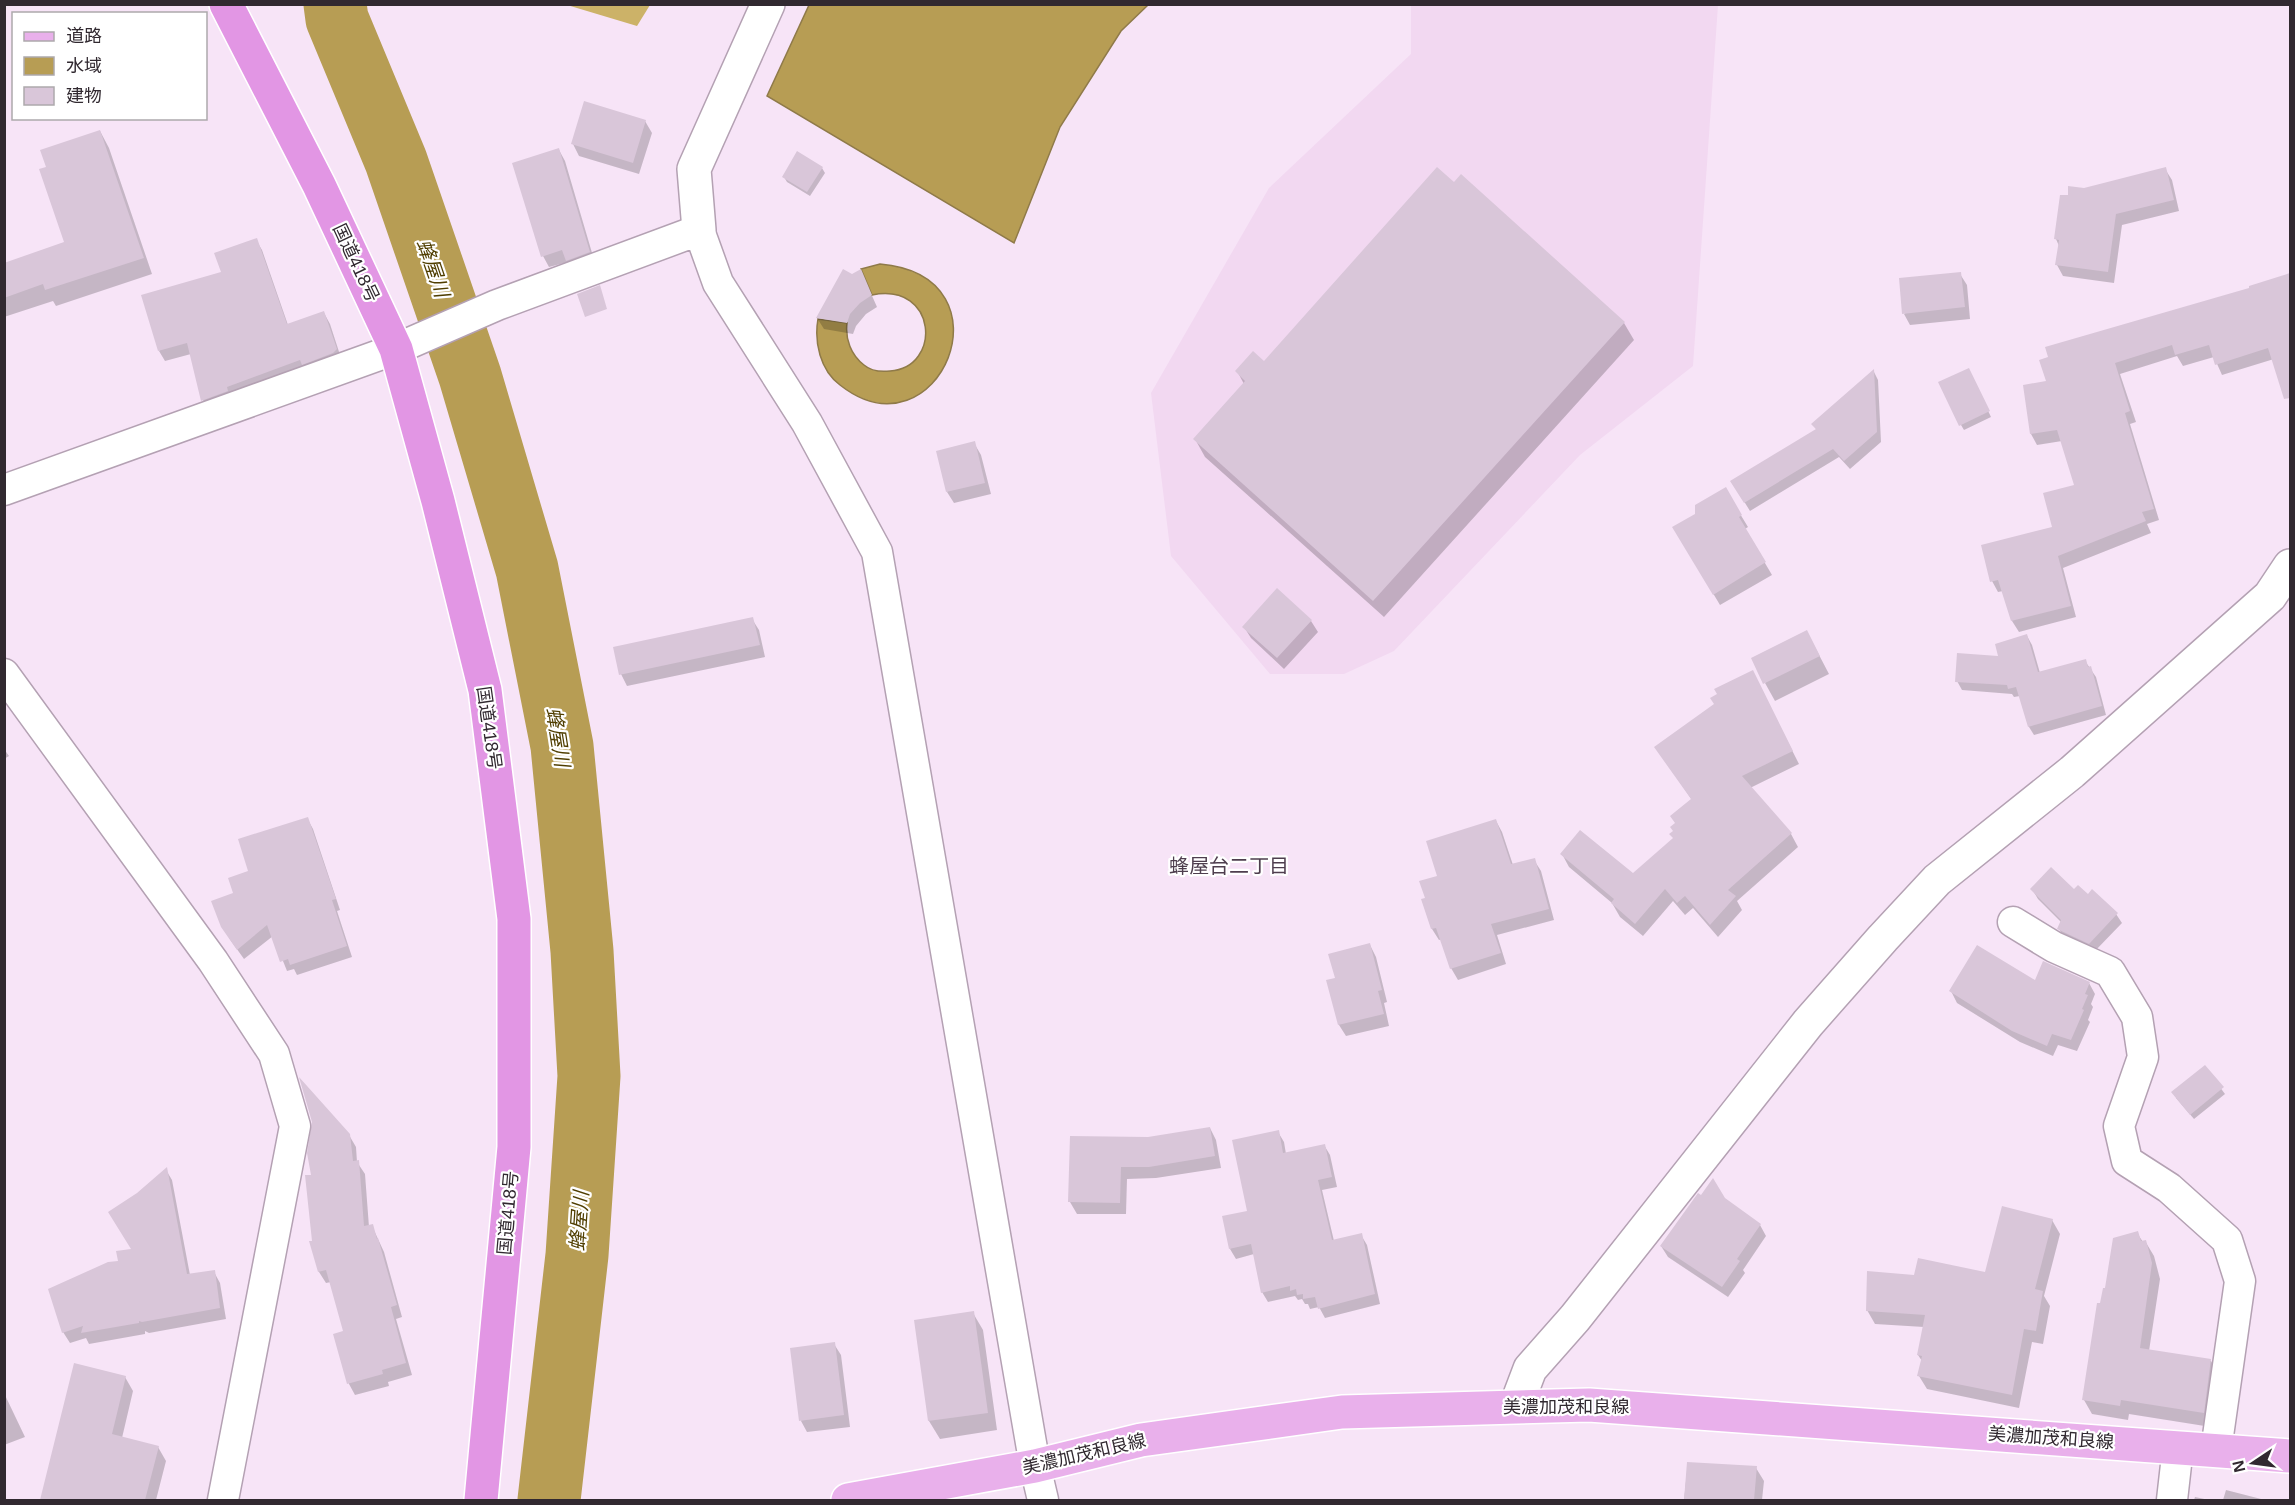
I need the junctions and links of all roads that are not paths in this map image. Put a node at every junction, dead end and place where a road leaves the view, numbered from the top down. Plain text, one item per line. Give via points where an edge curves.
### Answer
1 (226, 4) edge
2 (768, 4) edge
3 (699, 230) junction
4 (396, 349) junction
5 (4, 490) edge
6 (2290, 566) edge
7 (4, 674) edge
8 (2013, 922) dead end
9 (1516, 1406) junction
10 (2178, 1447) junction
11 (2216, 1450) junction
12 (2290, 1456) edge
13 (1035, 1466) junction
14 (223, 1500) edge
15 (482, 1500) edge
16 (848, 1500) edge
17 (1043, 1500) edge
18 (2172, 1500) edge

1 - 4 highway, 国道418号 via 320,185
2 - 3 street via 694,169
3 - 4 street via 497,305
3 - 13 street via 718,283 807,423 877,552
4 - 5 street
4 - 15 highway, 国道418号 via 485,690 514,919 514,1147
6 - 9 street via 2270,596 2072,772 1937,880 1883,938 1808,1023 1575,1318 1530,1369
7 - 14 street via 213,961 274,1054 295,1126
8 - 11 street via 2054,948 2110,972 2138,1017 2143,1057 2119,1126 2127,1161 2169,1188 2228,1240 2240,1281
9 - 10 main road, 美濃加茂和良線 via 1590,1405
9 - 13 main road, 美濃加茂和良線 via 1342,1412 1141,1440
10 - 11 main road, 美濃加茂和良線
10 - 18 street
11 - 12 main road, 美濃加茂和良線
13 - 16 main road, 美濃加茂和良線
13 - 17 street

